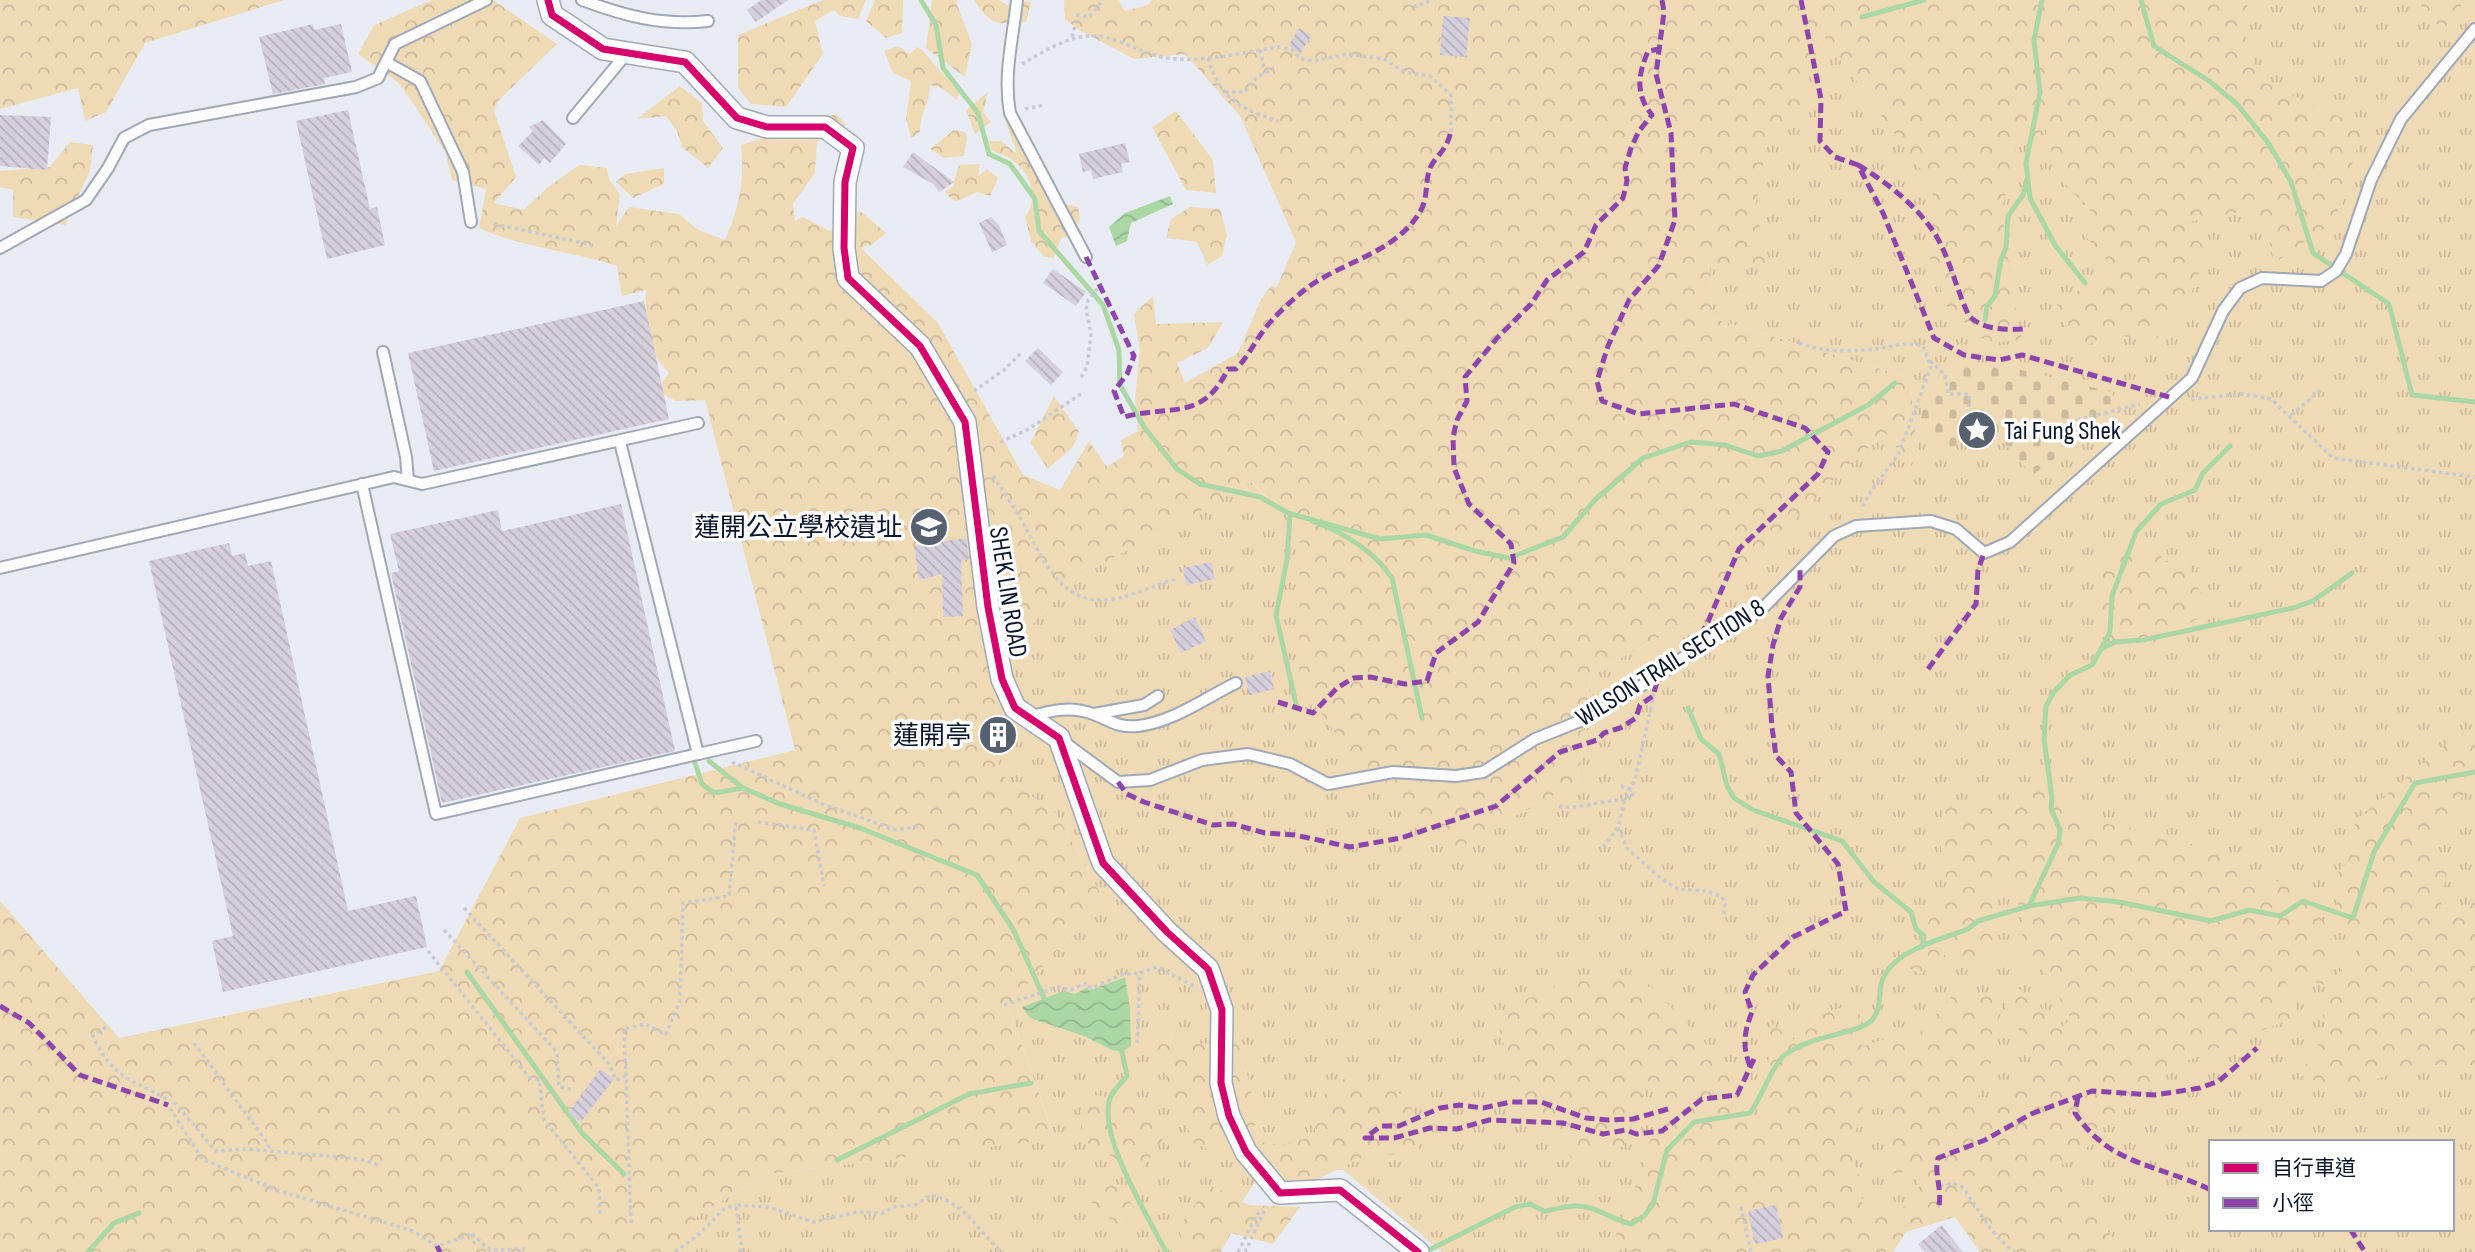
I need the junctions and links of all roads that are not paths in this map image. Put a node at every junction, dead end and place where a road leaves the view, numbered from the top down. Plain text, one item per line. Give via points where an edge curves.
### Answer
1 (486, 0) edge
2 (548, 0) edge
3 (582, 0) edge
4 (1017, 0) edge
5 (708, 21) dead end
6 (2475, 29) edge
7 (627, 53) junction
8 (386, 62) junction
9 (573, 118) dead end
10 (471, 222) dead end
11 (0, 248) edge
12 (1086, 257) dead end
13 (383, 352) dead end
14 (698, 423) dead end
15 (620, 442) junction
16 (408, 480) junction
17 (362, 484) junction
18 (0, 568) edge
19 (1236, 683) dead end
20 (1158, 696) dead end
21 (1094, 714) junction
22 (1027, 718) junction
23 (1059, 738) junction
24 (756, 741) dead end
25 (703, 753) junction
26 (1418, 1252) edge

1 - 8 lane via 394,44
2 - 7 street, SHEK LIN ROAD via 552,15 579,36 603,50
3 - 5 lane via 626,17 676,24
4 - 12 lane via 1006,94 1010,114
6 - 23 lane, WILSON TRAIL SECTION 8 via 2401,119 2336,271 2321,281 2262,278 2240,288 2222,311 2196,373 2010,542 1984,553 1956,529 1931,521 1852,528 1834,536 1759,612 1716,634 1590,717 1535,739 1483,772 1456,776 1393,772 1328,783 1290,764 1248,754 1202,760 1150,780 1118,782
7 - 9 lane
7 - 22 street, SHEK LIN ROAD via 685,62 737,118 767,127 825,127 853,148 845,181 848,278 920,346 965,422 988,607 1002,679 1016,708
8 - 10 lane via 420,81 463,172
8 - 11 lane via 378,78 356,87 149,125 124,138 86,200
13 - 16 lane
14 - 15 lane
15 - 16 lane via 422,484
15 - 25 lane
16 - 17 lane via 394,477
17 - 18 lane
17 - 25 lane via 436,814
19 - 21 lane via 1185,711 1139,726 1112,725
20 - 21 lane via 1144,705
21 - 22 lane via 1052,709
22 - 23 street, SHEK LIN ROAD
23 - 26 street via 1103,863 1208,969 1222,1010 1221,1083 1245,1152 1280,1193 1340,1190
24 - 25 lane

